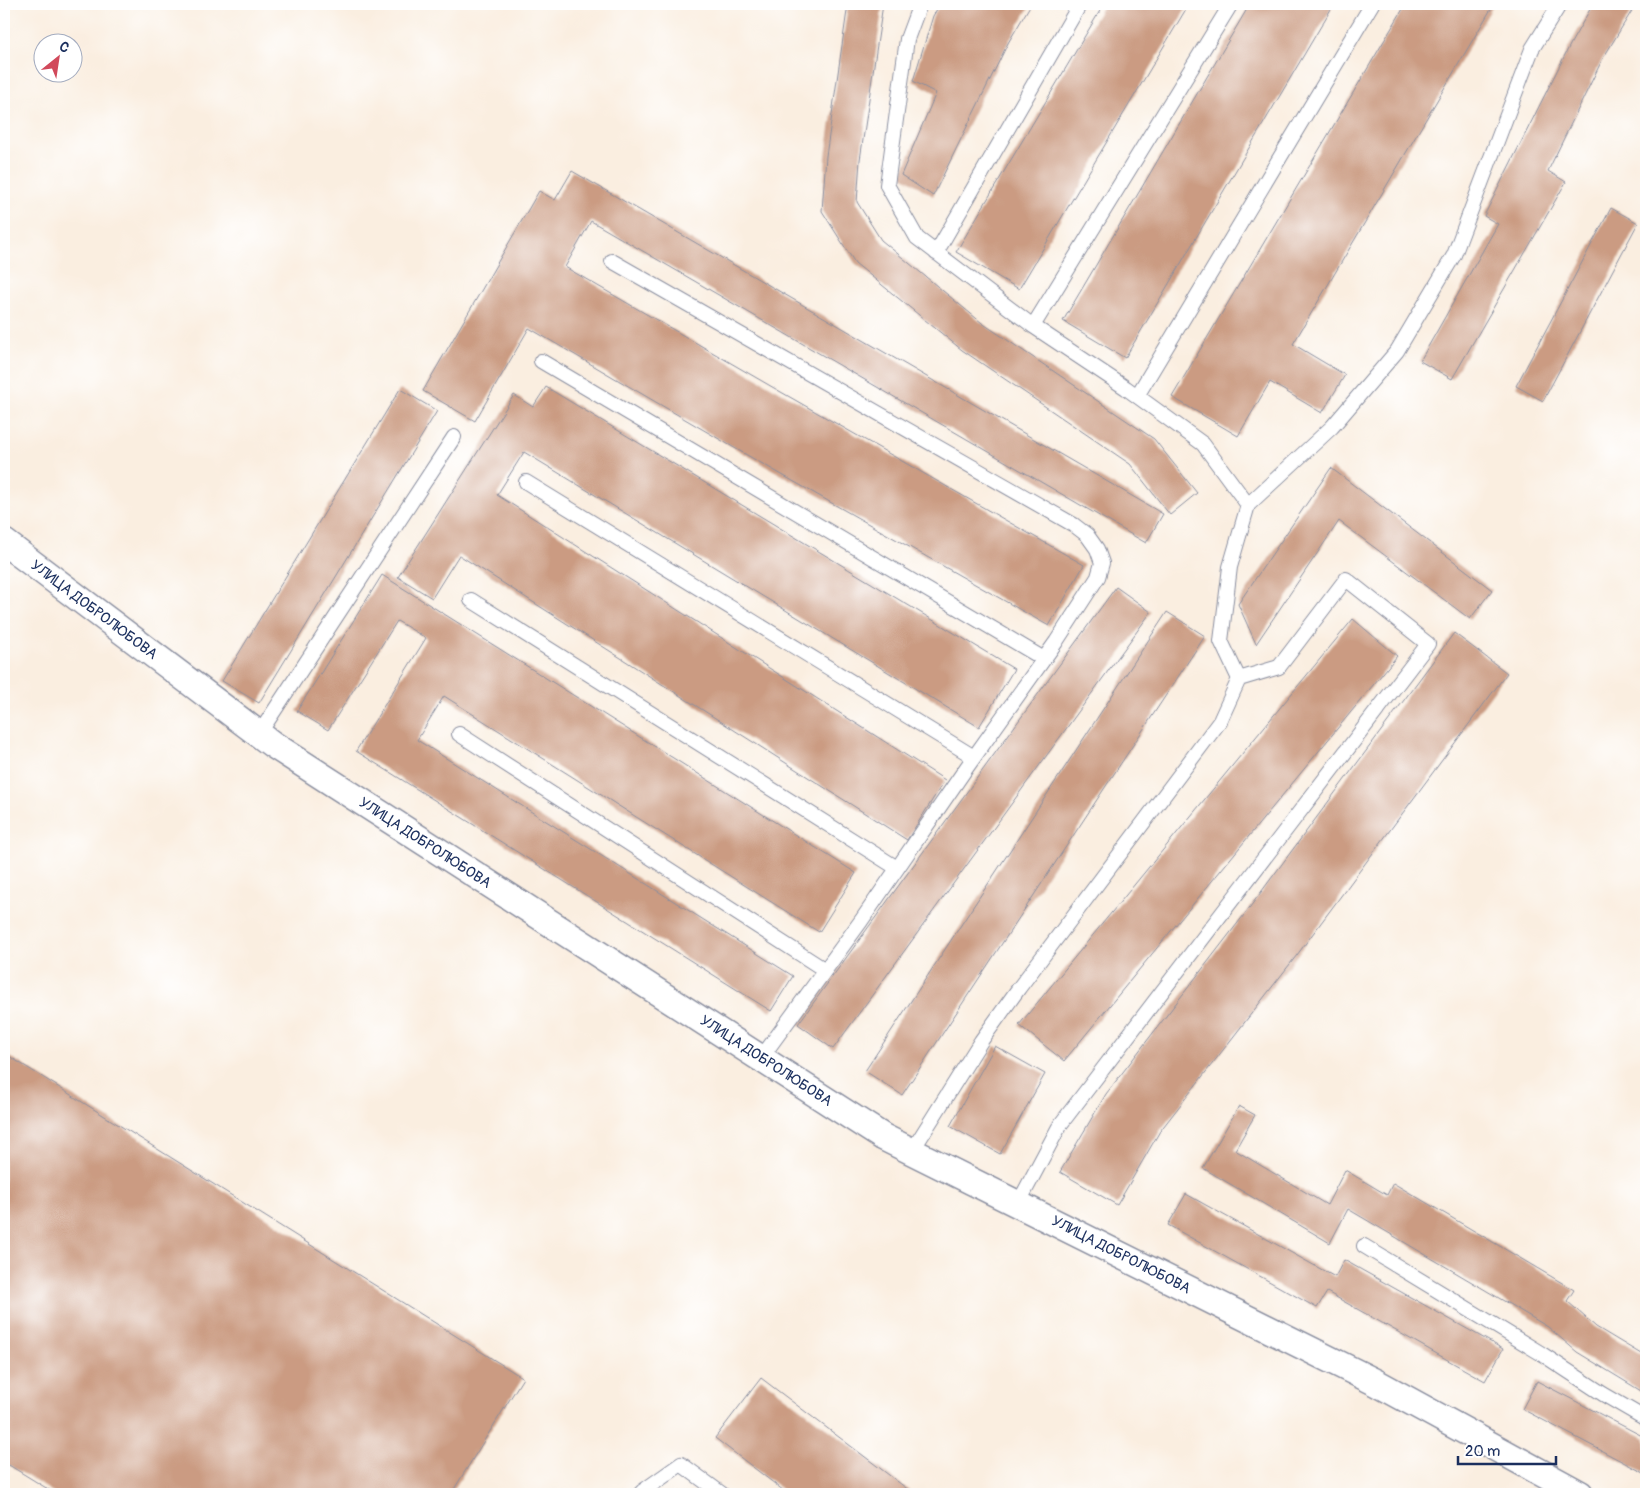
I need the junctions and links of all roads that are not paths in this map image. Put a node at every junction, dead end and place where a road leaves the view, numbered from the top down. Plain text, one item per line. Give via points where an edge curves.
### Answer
1 (920, 4) edge
2 (1080, 4) edge
3 (1230, 4) edge
4 (1372, 4) edge
5 (1560, 4) edge
6 (936, 253) junction
7 (612, 261) dead end
8 (1033, 326) junction
9 (541, 361) dead end
10 (1136, 396) junction
11 (454, 437) dead end
12 (526, 482) dead end
13 (1248, 505) junction
14 (4, 542) edge
15 (471, 600) dead end
16 (1044, 659) junction
17 (1239, 679) junction
18 (259, 734) junction
19 (458, 734) dead end
20 (974, 757) junction
21 (897, 868) junction
22 (825, 970) junction
23 (761, 1058) junction
24 (912, 1151) junction
25 (1018, 1204) junction
26 (1364, 1246) dead end
27 (1646, 1419) edge
28 (640, 1494) edge
29 (722, 1494) edge
30 (1580, 1494) edge

1 - 6 lane via 907,39 887,185 917,238
2 - 6 lane
3 - 8 lane
4 - 10 lane
5 - 13 lane via 1532,49 1454,255 1397,351 1332,428
6 - 8 lane
7 - 16 lane via 1087,535 1102,563 1098,577
8 - 10 lane
9 - 16 lane
10 - 13 lane via 1203,444
11 - 18 lane
12 - 20 lane
13 - 17 lane via 1230,567 1221,641
14 - 18 street, УЛИЦА ДОБРОЛЮБОВА
15 - 21 lane
16 - 20 lane
17 - 24 lane via 1220,721 981,1041
17 - 25 lane via 1279,667 1346,579 1428,644 1106,1062 1060,1125
18 - 23 street, УЛИЦА ДОБРОЛЮБОВА
19 - 22 lane
20 - 21 lane
21 - 22 lane
22 - 23 lane
23 - 24 street, УЛИЦА ДОБРОЛЮБОВА via 883,1137
24 - 25 street, УЛИЦА ДОБРОЛЮБОВА
25 - 30 street, УЛИЦА ДОБРОЛЮБОВА via 1377,1383
26 - 27 lane
28 - 29 lane via 681,1464

